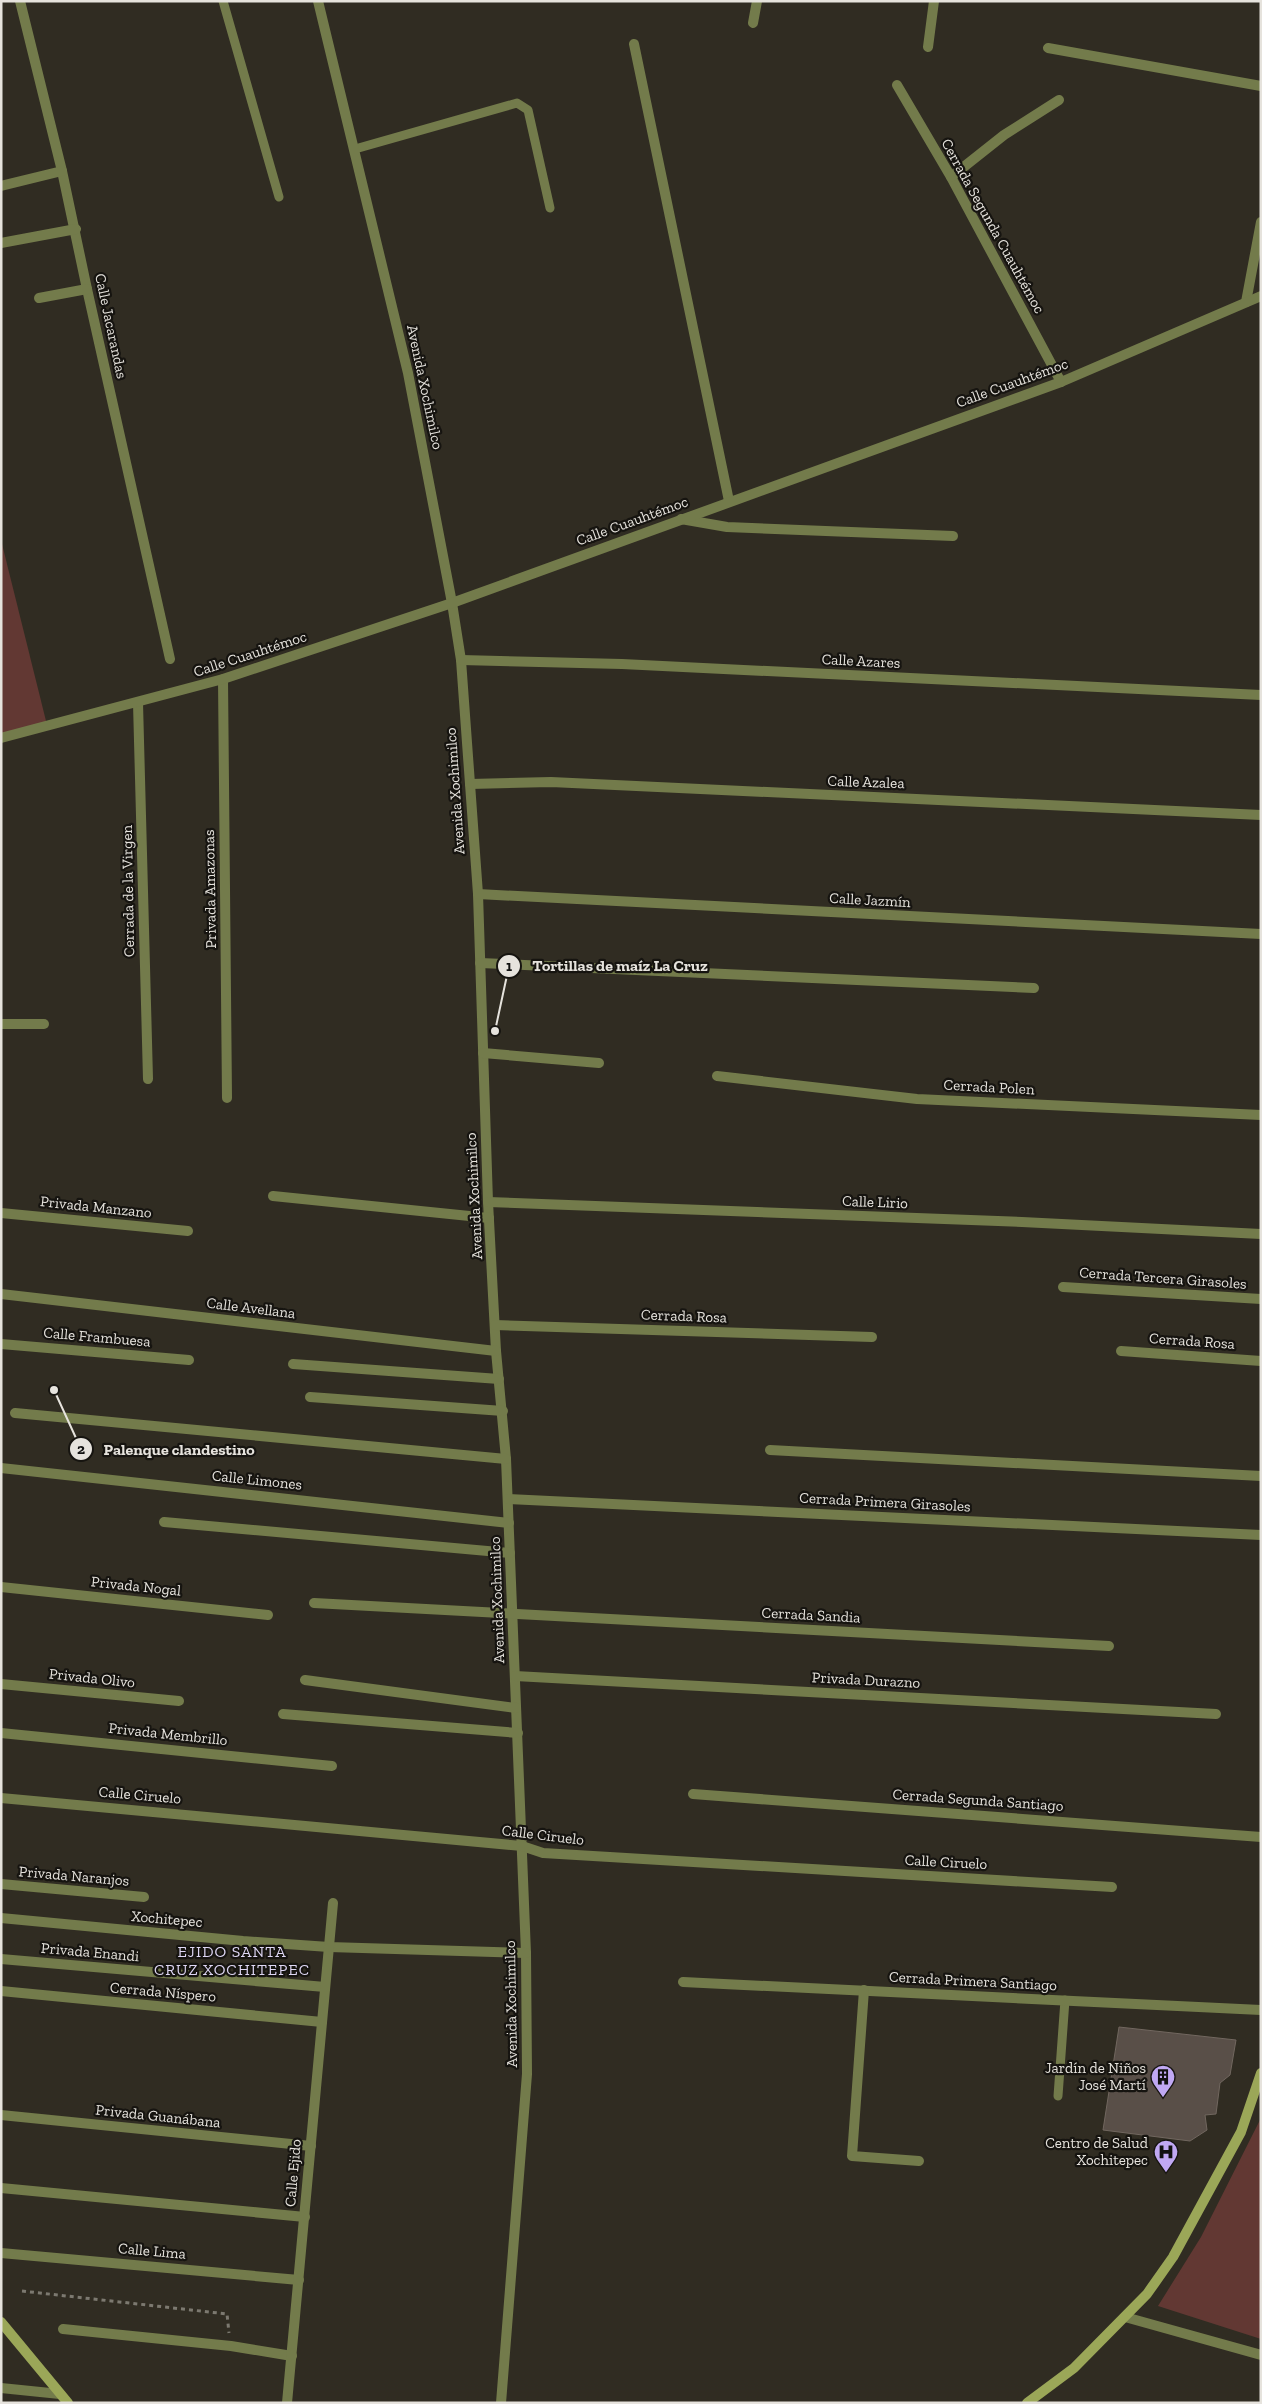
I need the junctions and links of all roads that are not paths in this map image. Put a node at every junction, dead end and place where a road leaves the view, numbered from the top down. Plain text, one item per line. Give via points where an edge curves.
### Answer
1 (20, 1) edge
2 (223, 1) edge
3 (318, 1) edge
4 (757, 1) edge
5 (934, 1) edge
6 (753, 23) dead end
7 (634, 44) dead end
8 (928, 47) dead end
9 (1048, 48) dead end
10 (897, 85) dead end
11 (1261, 86) edge
12 (1059, 100) dead end
13 (355, 148) junction
14 (62, 171) junction
15 (951, 177) junction
16 (1, 186) edge
17 (279, 197) dead end
18 (550, 208) dead end
19 (1261, 222) edge
20 (76, 229) junction
21 (1, 243) edge
22 (87, 289) junction
23 (1261, 296) edge
24 (39, 298) dead end
25 (1246, 302) junction
26 (1061, 382) junction
27 (729, 501) junction
28 (680, 519) junction
29 (953, 536) dead end
30 (452, 603) junction
31 (170, 659) dead end
32 (461, 660) junction
33 (223, 679) junction
34 (1261, 695) edge
35 (138, 703) junction
36 (1, 738) edge
37 (470, 784) junction
38 (1261, 815) edge
39 (478, 894) junction
40 (1261, 934) edge
41 (480, 963) junction
42 (1034, 988) dead end
43 (1, 1024) edge
44 (44, 1024) dead end
45 (483, 1054) junction
46 (599, 1064) dead end
47 (717, 1076) dead end
48 (148, 1079) dead end
49 (226, 1098) dead end
50 (1261, 1115) edge
51 (273, 1196) dead end
52 (488, 1202) junction
53 (1, 1213) edge
54 (489, 1218) junction
55 (188, 1231) dead end
56 (1261, 1234) edge
57 (1063, 1287) dead end
58 (1, 1294) edge
59 (1261, 1299) edge
60 (495, 1325) junction
61 (872, 1337) dead end
62 (1, 1344) edge
63 (496, 1351) junction
64 (1121, 1351) dead end
65 (189, 1360) dead end
66 (1261, 1360) edge
67 (293, 1364) dead end
68 (500, 1379) junction
69 (310, 1397) dead end
70 (503, 1411) junction
71 (15, 1413) dead end
72 (770, 1450) dead end
73 (506, 1459) junction
74 (1, 1468) edge
75 (1261, 1476) edge
76 (508, 1498) junction
77 (164, 1522) dead end
78 (509, 1523) junction
79 (1261, 1535) edge
80 (510, 1553) junction
81 (1, 1587) edge
82 (314, 1603) dead end
83 (512, 1614) junction
84 (268, 1615) dead end
85 (1109, 1646) dead end
86 (515, 1676) junction
87 (305, 1680) dead end
88 (1, 1684) edge
89 (179, 1701) dead end
90 (516, 1708) junction
91 (283, 1714) dead end
92 (1216, 1714) dead end
93 (1, 1733) edge
94 (518, 1733) junction
95 (332, 1766) dead end
96 (693, 1794) dead end
97 (1, 1798) edge
98 (1261, 1837) edge
99 (522, 1846) junction
100 (1, 1884) edge
101 (1112, 1887) dead end
102 (144, 1897) dead end
103 (333, 1903) dead end
104 (1, 1918) edge
105 (329, 1947) junction
106 (526, 1953) junction
107 (1, 1959) edge
108 (683, 1982) dead end
109 (326, 1987) junction
110 (864, 1990) junction
111 (1, 1991) edge
112 (1066, 2000) junction
113 (1261, 2010) edge
114 (322, 2022) junction
115 (1261, 2073) edge
116 (1058, 2096) dead end
117 (1, 2116) edge
118 (311, 2146) junction
119 (919, 2161) dead end
120 (1, 2188) edge
121 (304, 2217) junction
122 (1, 2253) edge
123 (299, 2280) junction
124 (1125, 2317) junction
125 (1, 2322) edge
126 (63, 2329) dead end
127 (1261, 2355) edge
128 (292, 2356) junction
129 (1, 2388) edge
130 (60, 2394) junction
131 (68, 2403) edge
132 (287, 2403) edge
133 (501, 2403) edge
134 (1027, 2403) edge

1 - 14 street, Calle Jacarandas
2 - 17 lane
3 - 13 street, Avenida Xochimilco
4 - 6 street
5 - 8 street
7 - 27 street
9 - 11 street
10 - 15 street, Cerrada Segunda Cuauhtémoc
12 - 15 street via 1004,134
13 - 18 lane via 517,103 528,110
13 - 30 street, Avenida Xochimilco via 408,374
14 - 16 street
14 - 20 street, Calle Jacarandas
15 - 26 street, Cerrada Segunda Cuauhtémoc
19 - 25 street
20 - 21 street
20 - 22 street, Calle Jacarandas
22 - 24 street
22 - 31 street, Calle Jacarandas
23 - 25 street, Calle Cuauhtémoc
25 - 26 street, Calle Cuauhtémoc
26 - 27 street, Calle Cuauhtémoc
27 - 28 street, Calle Cuauhtémoc
28 - 29 street via 727,527
28 - 30 street, Calle Cuauhtémoc
30 - 32 street, Avenida Xochimilco
30 - 33 street, Calle Cuauhtémoc
32 - 34 street, Calle Azares via 622,664
32 - 37 street, Avenida Xochimilco
33 - 35 street, Calle Cuauhtémoc
33 - 49 street, Privada Amazonas
35 - 36 street, Calle Cuauhtémoc
35 - 48 street, Cerrada de la Virgen
37 - 38 street, Calle Azalea via 551,782
37 - 39 street, Avenida Xochimilco
39 - 40 street, Calle Jazmín
39 - 41 street, Avenida Xochimilco
41 - 42 street
41 - 45 street, Avenida Xochimilco
43 - 44 street
45 - 46 street
45 - 52 street, Avenida Xochimilco
47 - 50 street, Cerrada Polen via 917,1099
51 - 54 street
52 - 54 street, Avenida Xochimilco
52 - 56 street, Calle Lirio
53 - 55 street, Privada Manzano
54 - 60 street, Avenida Xochimilco
57 - 59 street, Cerrada Tercera Girasoles
58 - 63 street, Calle Avellana
60 - 61 street, Cerrada Rosa
60 - 63 street, Avenida Xochimilco
62 - 65 street, Calle Frambuesa
63 - 68 street, Avenida Xochimilco
64 - 66 street, Cerrada Rosa
67 - 68 street
68 - 70 street, Avenida Xochimilco
69 - 70 street
70 - 73 street, Avenida Xochimilco
71 - 73 street
72 - 75 street
73 - 76 street, Avenida Xochimilco
74 - 78 street, Calle Limones
76 - 78 street, Avenida Xochimilco
76 - 79 street, Cerrada Primera Girasoles
77 - 80 street
78 - 80 street, Avenida Xochimilco
80 - 83 street, Avenida Xochimilco
81 - 84 street, Privada Nogal
82 - 83 street, Cerrada Sandia
83 - 85 street, Cerrada Sandia
83 - 86 street, Avenida Xochimilco
86 - 90 street, Avenida Xochimilco
86 - 92 street, Privada Durazno
87 - 90 street
88 - 89 street, Privada Olivo
90 - 94 street, Avenida Xochimilco
91 - 94 street
93 - 95 street, Privada Membrillo
94 - 99 street, Avenida Xochimilco
96 - 98 street, Cerrada Segunda Santiago
97 - 99 street, Calle Ciruelo
99 - 101 street, Calle Ciruelo via 543,1853
99 - 106 street, Avenida Xochimilco
100 - 102 street, Privada Naranjos
103 - 105 street, Calle Ejido
104 - 105 street, Xochitepec
105 - 106 street
105 - 109 street, Calle Ejido
106 - 133 street, Avenida Xochimilco via 527,2074
107 - 109 street, Privada Enandi
108 - 110 street, Cerrada Primera Santiago
109 - 114 street, Calle Ejido
110 - 112 street, Cerrada Primera Santiago
110 - 119 street via 852,2156
111 - 114 street, Cerrada Níspero
112 - 113 street, Cerrada Primera Santiago
112 - 116 lane
114 - 118 street, Calle Ejido
115 - 124 street via 1240,2132 1173,2257 1147,2294
117 - 118 street, Privada Guanábana
118 - 121 street, Calle Ejido
120 - 121 street
121 - 123 street, Calle Ejido
122 - 123 street, Calle Lima
123 - 128 street, Calle Ejido
124 - 127 street
124 - 134 street via 1074,2368
125 - 130 street
126 - 128 street via 231,2346
128 - 132 street, Calle Ejido
129 - 130 street
130 - 131 street

